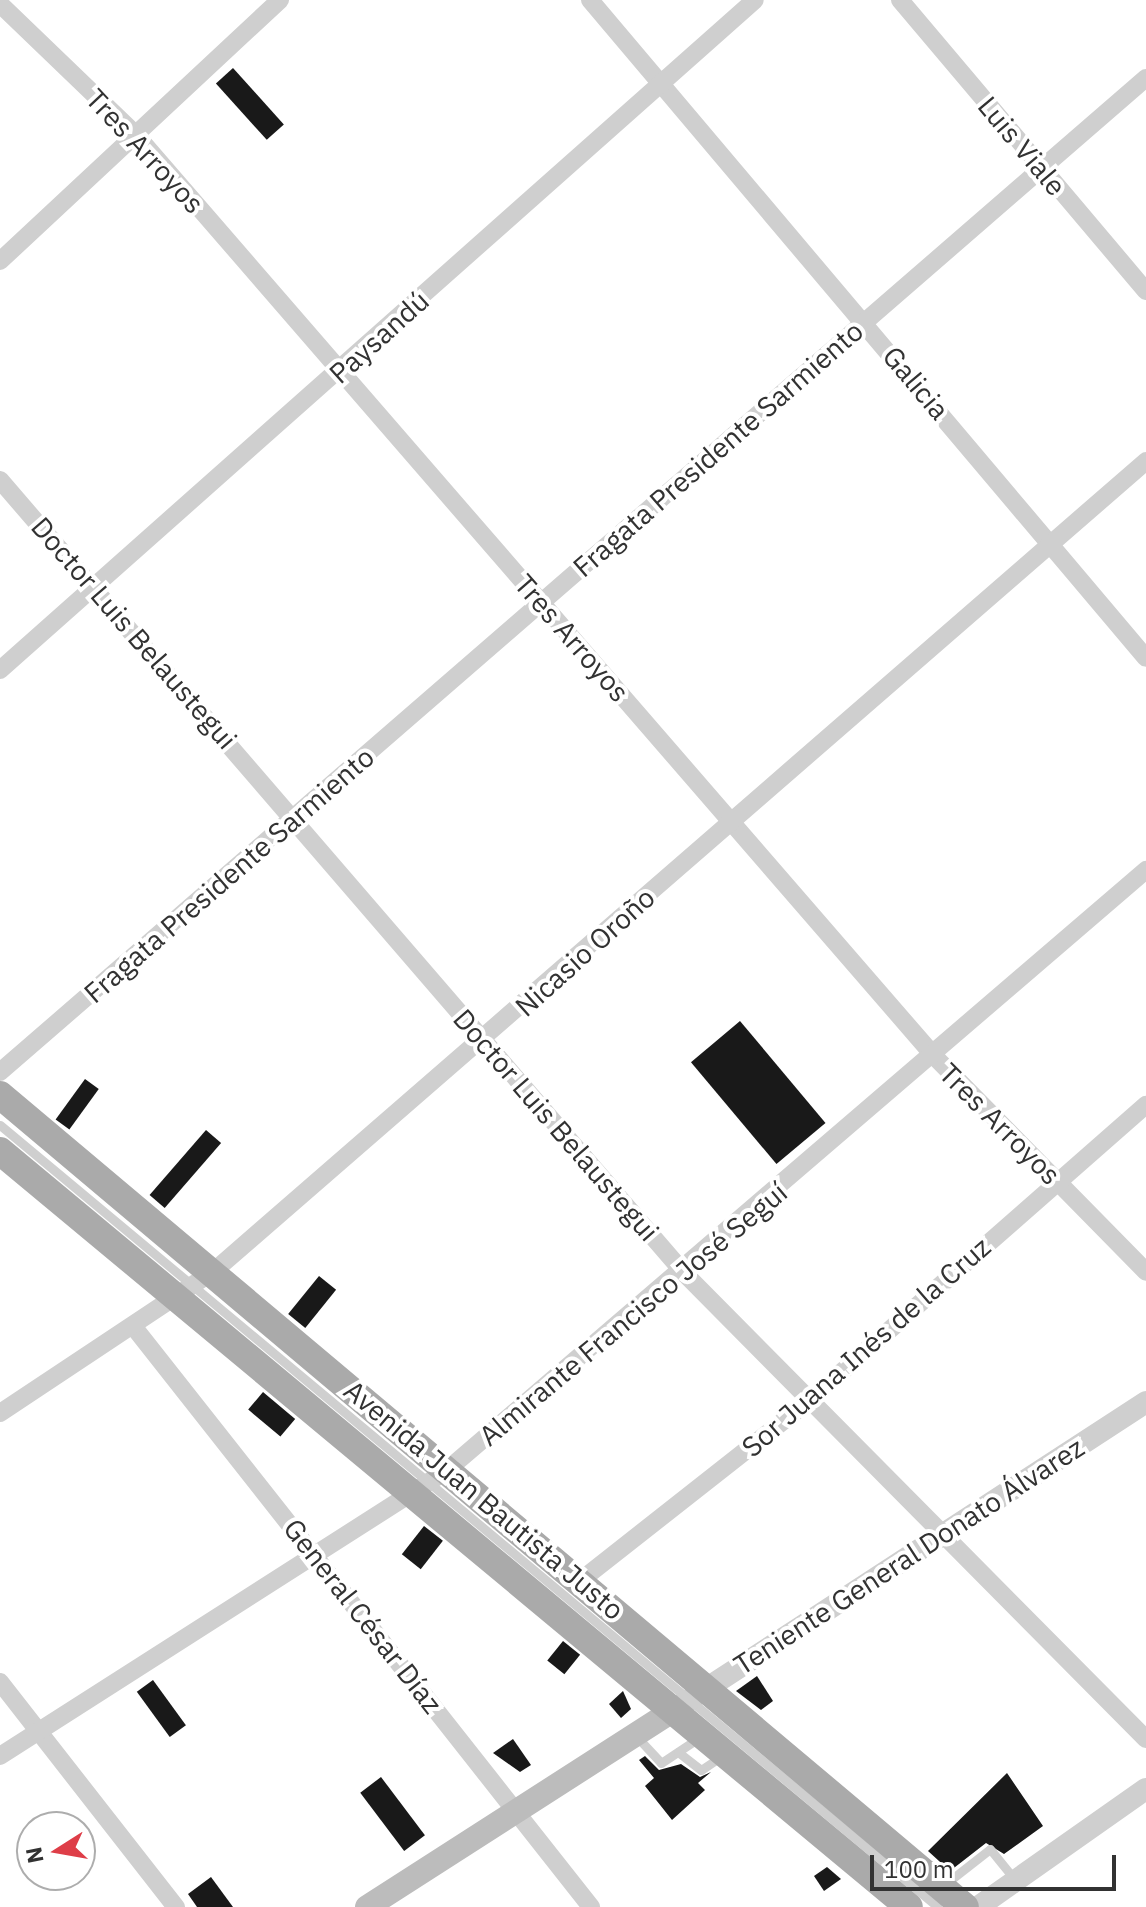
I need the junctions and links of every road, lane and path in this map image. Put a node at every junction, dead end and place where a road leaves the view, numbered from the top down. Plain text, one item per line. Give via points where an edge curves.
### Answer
1 (280, 0) edge
2 (590, 0) edge
3 (755, 0) edge
4 (900, 0) edge
5 (0, 4) edge
6 (1146, 78) edge
7 (660, 81) junction
8 (136, 135) junction
9 (1041, 169) junction
10 (0, 261) edge
11 (1146, 291) edge
12 (863, 320) junction
13 (343, 370) junction
14 (1146, 461) edge
15 (0, 480) edge
16 (1050, 544) junction
17 (95, 583) junction
18 (542, 603) junction
19 (1146, 658) edge
20 (0, 670) edge
21 (296, 820) junction
22 (729, 822) junction
23 (1146, 870) edge
24 (485, 1042) junction
25 (935, 1057) junction
26 (0, 1072) edge
27 (0, 1095) edge
28 (1146, 1105) edge
29 (0, 1125) edge
30 (0, 1151) edge
31 (1056, 1181) junction
32 (1146, 1272) edge
33 (684, 1273) junction
34 (196, 1284) junction
35 (133, 1326) junction
36 (261, 1342) junction
37 (811, 1399) junction
38 (1146, 1402) edge
39 (0, 1413) edge
40 (429, 1482) junction
41 (944, 1532) junction
42 (318, 1556) junction
43 (580, 1581) junction
44 (0, 1682) edge
45 (691, 1699) junction
46 (39, 1730) junction
47 (635, 1735) junction
48 (703, 1736) junction
49 (1146, 1739) edge
50 (678, 1752) junction
51 (725, 1754) junction
52 (0, 1756) edge
53 (1146, 1789) edge
54 (516, 1813) junction
55 (1014, 1879) junction
56 (940, 1897) edge
57 (176, 1907) edge
58 (367, 1907) edge
59 (591, 1907) edge
60 (909, 1907) edge
61 (965, 1907) edge
62 (978, 1907) edge

1 - 8 street
2 - 7 street, Galicia
3 - 7 street, Paysandú
4 - 9 street, Luis Viale
5 - 8 street, Tres Arroyos
6 - 9 street, Fragata Presidente Sarmiento
7 - 12 street, Galicia
7 - 13 street, Paysandú
8 - 10 street
8 - 13 street, Tres Arroyos
9 - 11 street, Luis Viale
9 - 12 street, Fragata Presidente Sarmiento
12 - 16 street, Galicia
12 - 18 street, Fragata Presidente Sarmiento
13 - 17 street, Paysandú
13 - 18 street, Tres Arroyos
14 - 16 street, Nicasio Oroño
15 - 17 street, Doctor Luis Belaustegui
16 - 19 street, Galicia
16 - 22 street, Nicasio Oroño
17 - 20 street, Paysandú
17 - 21 street, Doctor Luis Belaustegui
18 - 21 street, Fragata Presidente Sarmiento
18 - 22 street, Tres Arroyos
21 - 24 street, Doctor Luis Belaustegui
21 - 26 street, Fragata Presidente Sarmiento
22 - 24 street, Nicasio Oroño
22 - 25 street, Tres Arroyos
23 - 25 street, Almirante Francisco José Seguí
24 - 33 street, Doctor Luis Belaustegui
24 - 34 street, Nicasio Oroño
25 - 31 street, Tres Arroyos
25 - 33 street, Almirante Francisco José Seguí
27 - 34 main road, Avenida Juan Bautista Justo
28 - 31 street, Sor Juana Inés de la Cruz
29 - 34 lane
30 - 34 main road, Avenida Juan Bautista Justo
31 - 32 street, Tres Arroyos
31 - 37 street, Sor Juana Inés de la Cruz
33 - 37 street, Doctor Luis Belaustegui
33 - 40 street, Almirante Francisco José Seguí
34 - 35 street, Nicasio Oroño
34 - 36 lane
34 - 36 lane
34 - 40 main road, Avenida Juan Bautista Justo
34 - 40 main road, Avenida Juan Bautista Justo
35 - 39 street, Nicasio Oroño
35 - 42 street, General César Díaz
36 - 40 lane
37 - 41 street, Doctor Luis Belaustegui
37 - 43 street, Sor Juana Inés de la Cruz
38 - 41 street, Teniente General Donato Álvarez
40 - 42 street, Almirante Francisco José Seguí
40 - 43 main road, Avenida Juan Bautista Justo
40 - 45 main road, Avenida Juan Bautista Justo
41 - 45 street, Teniente General Donato Álvarez
41 - 49 street, Doctor Luis Belaustegui
42 - 46 street, Almirante Francisco José Seguí
42 - 54 street, General César Díaz
43 - 45 main road, Avenida Juan Bautista Justo
44 - 46 street
45 - 47 main road
45 - 48 main road, Avenida Juan Bautista Justo
45 - 56 main road, Avenida Juan Bautista Justo
46 - 52 street, Almirante Francisco José Seguí
46 - 57 street
47 - 50 lane via 661,1763
47 - 54 main road
48 - 50 lane
48 - 51 main road, Avenida Juan Bautista Justo
50 - 51 lane via 701,1770
51 - 60 main road, Avenida Juan Bautista Justo
53 - 55 street
54 - 58 main road
54 - 59 street, General César Díaz
55 - 56 lane via 990,1849
55 - 62 street
56 - 61 main road, Avenida Juan Bautista Justo

